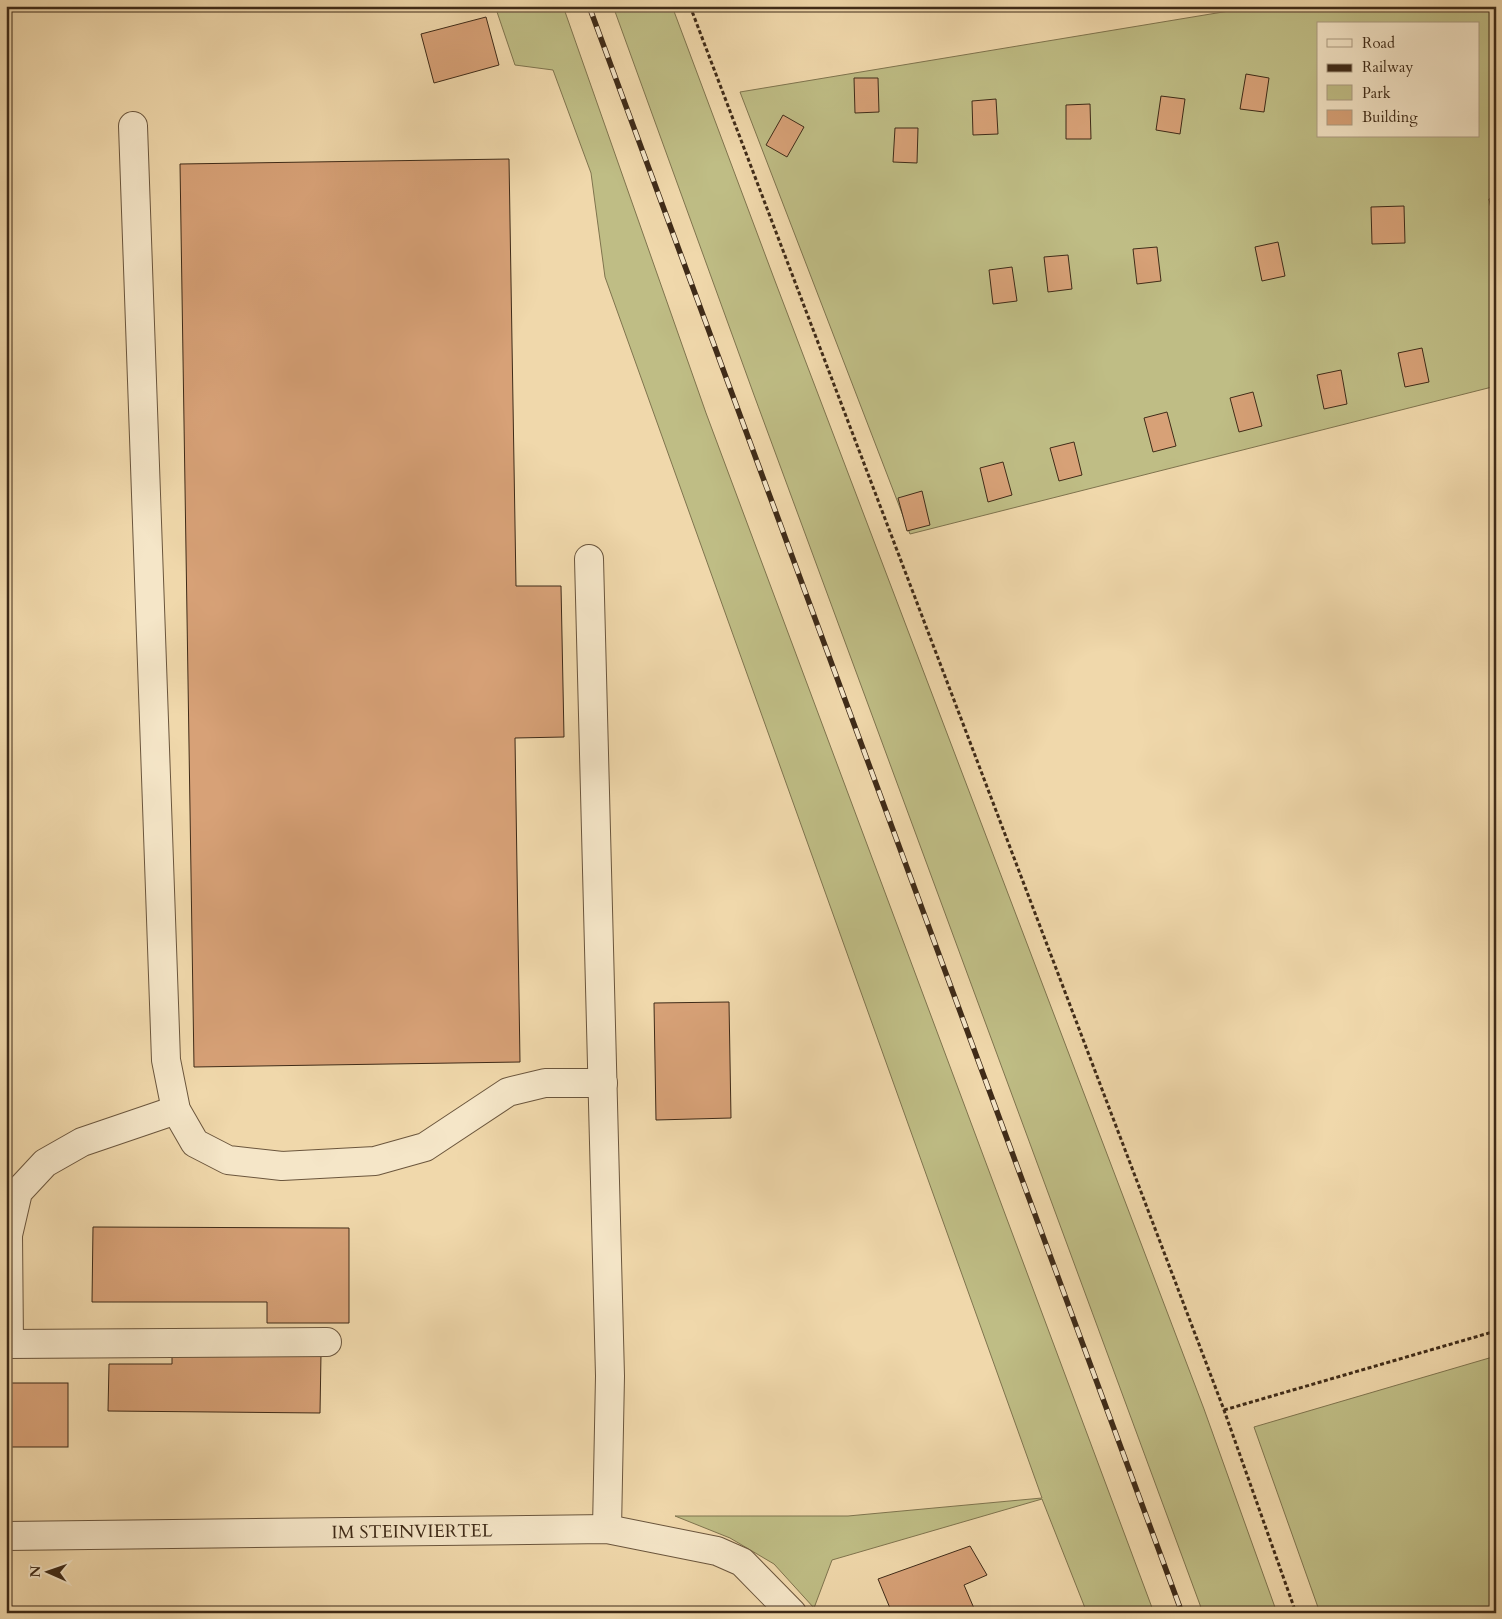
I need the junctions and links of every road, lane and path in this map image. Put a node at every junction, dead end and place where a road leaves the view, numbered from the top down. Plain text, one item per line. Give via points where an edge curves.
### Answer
1 (690, 6) edge
2 (133, 126) dead end
3 (589, 559) dead end
4 (603, 1083) junction
5 (176, 1110) junction
6 (1496, 1330) edge
7 (327, 1342) dead end
8 (8, 1344) edge
9 (1224, 1410) junction
10 (607, 1529) junction
11 (6, 1536) edge
12 (792, 1613) edge
13 (1296, 1613) edge

1 - 9 path
2 - 5 street via 166,1060
3 - 4 street
4 - 5 street via 545,1083 508,1092 425,1147 375,1161 282,1166 228,1160 195,1143
4 - 10 street via 610,1376
5 - 8 street via 82,1142 45,1163 18,1192 8,1235
6 - 9 path
7 - 8 street
9 - 13 path
10 - 11 street, IM STEINVIERTEL
10 - 12 street, IM STEINVIERTEL via 717,1551 742,1562

